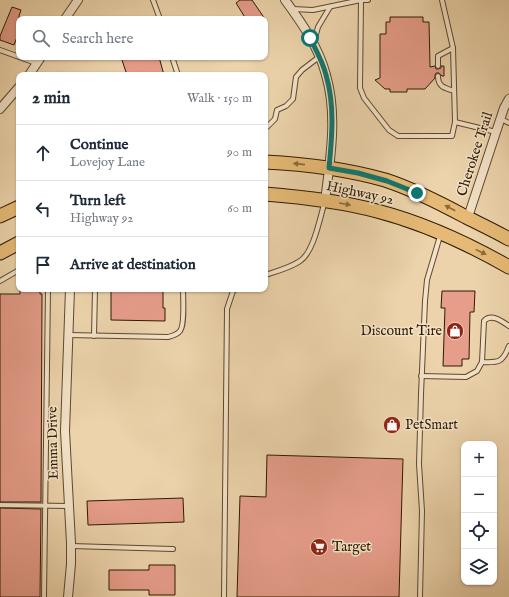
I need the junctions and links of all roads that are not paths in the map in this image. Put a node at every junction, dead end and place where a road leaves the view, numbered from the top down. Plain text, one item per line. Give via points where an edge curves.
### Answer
1 (78, 0) edge
2 (153, 0) edge
3 (285, 0) edge
4 (361, 0) edge
5 (368, 0) edge
6 (442, 0) edge
7 (330, 7) junction
8 (292, 9) junction
9 (67, 16) edge
10 (159, 16) edge
11 (313, 44) junction
12 (453, 48) junction
13 (0, 50) edge
14 (16, 54) edge
15 (320, 56) junction
16 (39, 60) edge
17 (173, 60) edge
18 (438, 66) dead end
19 (31, 72) edge
20 (177, 72) edge
21 (438, 76) dead end
22 (16, 90) edge
23 (454, 91) junction
24 (509, 99) edge
25 (0, 109) edge
26 (501, 119) junction
27 (455, 122) junction
28 (509, 123) edge
29 (268, 126) edge
30 (497, 132) junction
31 (268, 162) edge
32 (329, 168) junction
33 (268, 194) edge
34 (325, 201) junction
35 (16, 208) edge
36 (0, 216) edge
37 (468, 217) junction
38 (441, 233) junction
39 (509, 239) edge
40 (16, 245) edge
41 (0, 253) edge
42 (509, 267) edge
43 (16, 272) edge
44 (268, 274) edge
45 (0, 281) edge
46 (48, 292) edge
47 (70, 292) edge
48 (95, 292) edge
49 (183, 292) edge
50 (233, 292) edge
51 (509, 326) edge
52 (67, 335) junction
53 (94, 336) junction
54 (509, 346) edge
55 (482, 362) junction
56 (421, 376) junction
57 (0, 505) edge
58 (45, 506) junction
59 (68, 506) junction
60 (71, 546) junction
61 (173, 550) dead end
62 (44, 597) edge
63 (68, 597) edge
64 (224, 597) edge
65 (420, 597) edge

1 - 9 street
2 - 10 lane
3 - 8 street
4 - 5 lane
4 - 7 lane
4 - 27 lane via 360,88 364,98 389,130 398,136 452,136
6 - 12 lane
7 - 8 lane via 312,10
7 - 11 lane via 318,27
8 - 11 street
11 - 15 street
12 - 18 lane via 438,56
12 - 23 lane
13 - 14 lane
15 - 29 lane via 296,77 293,99 277,110 275,119
15 - 32 street via 331,97 332,143
16 - 19 street
17 - 20 lane
21 - 23 lane via 438,82 442,87
22 - 25 street
23 - 27 lane
24 - 26 street, Cherokee Trail
26 - 28 lane
26 - 30 street, Cherokee Trail
27 - 30 lane
30 - 37 street, Cherokee Trail
32 -> 31 main road, Highway 92
32 - 34 street
37 -> 32 main road, Highway 92 via 387,181
33 - 34 main road, Highway 92
34 -> 38 main road, Highway 92 via 377,211
34 - 44 lane via 312,246 301,260
35 - 36 main road
37 - 39 main road, Highway 92
38 -> 42 main road, Highway 92
38 - 56 lane via 427,280
40 - 41 main road
43 - 45 lane
46 - 58 lane
47 - 52 street, Emma Drive
48 - 53 lane
49 - 53 lane via 182,326 174,335
50 - 64 lane via 227,310
51 - 55 lane via 499,320 486,318
52 - 53 lane
52 - 59 street, Emma Drive via 65,431
54 - 55 lane via 502,359 494,363
55 - 56 lane via 477,371 466,377
56 - 65 lane
57 - 58 lane
58 - 59 lane
58 - 62 lane
59 - 60 street, Emma Drive
60 - 61 lane
60 - 63 street, Emma Drive

